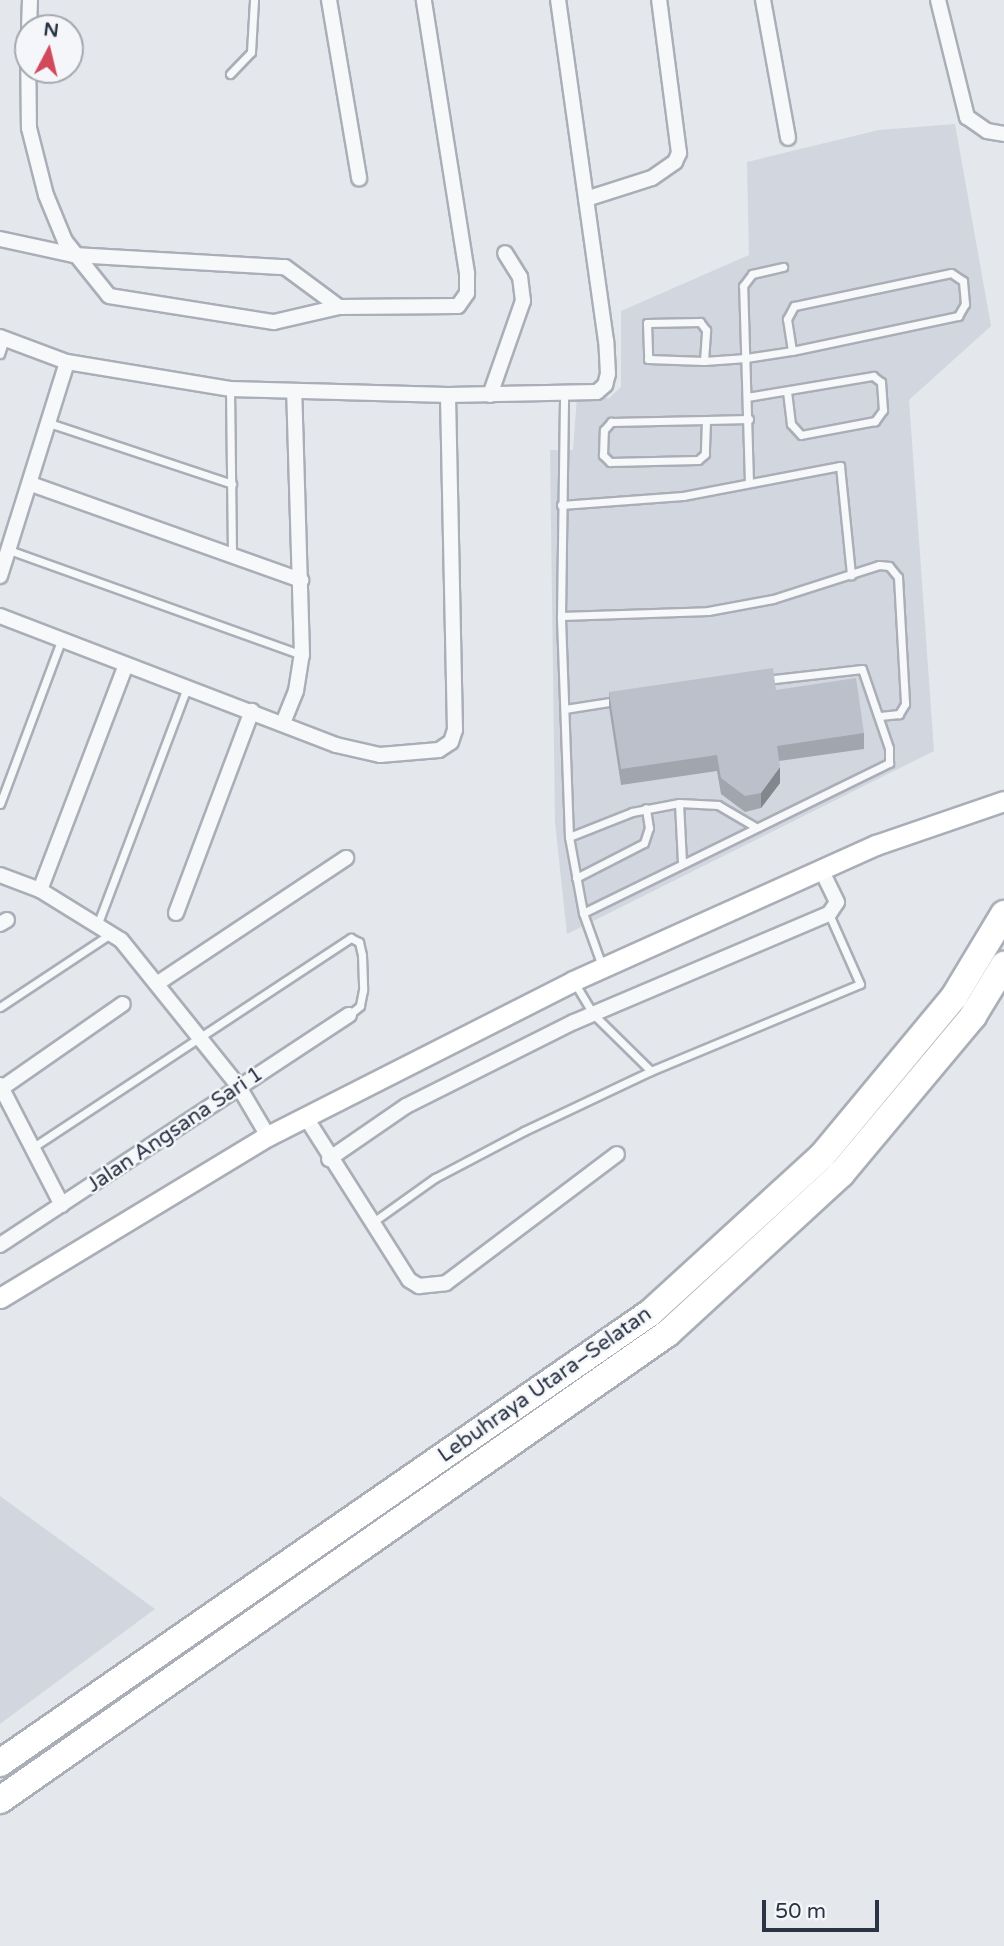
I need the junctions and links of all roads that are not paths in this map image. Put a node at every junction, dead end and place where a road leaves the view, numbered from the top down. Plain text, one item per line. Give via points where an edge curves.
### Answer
1 (254, 0) edge
2 (329, 0) edge
3 (424, 0) edge
4 (558, 0) edge
5 (659, 0) edge
6 (764, 0) edge
7 (938, 0) edge
8 (230, 74) dead end
9 (27, 84) edge
10 (1004, 134) edge
11 (789, 138) dead end
12 (359, 178) dead end
13 (586, 199) junction
14 (0, 239) edge
15 (505, 253) dead end
16 (75, 255) junction
17 (783, 267) dead end
18 (339, 307) junction
19 (3, 338) edge
20 (792, 351) junction
21 (0, 354) edge
22 (746, 358) junction
23 (704, 361) junction
24 (67, 362) junction
25 (230, 388) junction
26 (787, 392) junction
27 (294, 393) junction
28 (564, 394) junction
29 (448, 395) junction
30 (490, 395) junction
31 (747, 397) junction
32 (749, 419) junction
33 (706, 420) junction
34 (49, 423) junction
35 (749, 483) junction
36 (31, 484) junction
37 (232, 484) junction
38 (561, 505) junction
39 (9, 550) junction
40 (232, 554) junction
41 (851, 575) junction
42 (0, 576) edge
43 (301, 580) junction
44 (0, 616) edge
45 (561, 616) junction
46 (61, 641) junction
47 (302, 655) junction
48 (126, 665) junction
49 (758, 681) edge
50 (187, 687) junction
51 (621, 701) edge
52 (565, 709) junction
53 (252, 711) junction
54 (880, 716) junction
55 (283, 723) junction
56 (1004, 801) edge
57 (680, 803) junction
58 (0, 804) edge
59 (646, 808) junction
60 (754, 826) junction
61 (569, 837) junction
62 (346, 858) dead end
63 (682, 862) junction
64 (821, 869) junction
65 (0, 875) edge
66 (576, 878) junction
67 (40, 890) junction
68 (177, 913) dead end
69 (583, 913) junction
70 (829, 914) junction
71 (1004, 914) edge
72 (98, 923) junction
73 (112, 933) junction
74 (1004, 965) edge
75 (603, 967) junction
76 (573, 981) junction
77 (158, 983) junction
78 (123, 1004) dead end
79 (0, 1007) edge
80 (593, 1014) junction
81 (349, 1015) joint
82 (199, 1037) junction
83 (650, 1071) junction
84 (1, 1087) edge
85 (239, 1087) junction
86 (305, 1116) junction
87 (268, 1136) junction
88 (32, 1148) junction
89 (617, 1154) dead end
90 (329, 1159) junction
91 (62, 1205) junction
92 (373, 1222) junction
93 (1, 1243) edge
94 (0, 1298) edge
95 (0, 1763) edge
96 (0, 1800) edge

1 - 8 lane via 251,52
2 - 12 street
3 - 18 street via 467,293 458,306
4 - 13 street
5 - 13 street via 678,153 675,162 652,178
6 - 11 street
7 - 10 street via 967,117 987,131
9 - 16 street via 35,160 55,218
13 - 28 street via 608,374 597,392
14 - 16 street
15 - 30 street via 520,276 523,301
16 - 18 street via 285,267
16 - 18 street via 101,290 118,298 274,322
17 - 22 lane via 745,280
19 - 21 lane
19 - 24 street
20 - 20 lane via 958,316 965,304 963,281 951,273 794,306 787,319
20 - 22 lane
22 - 23 lane
22 - 31 lane
23 - 23 lane via 648,359 647,323 700,322 706,330
24 - 25 street
24 - 34 street
25 - 27 street
25 - 37 lane
26 - 26 lane via 878,376 883,410 875,421 801,435 791,424
26 - 31 lane
27 - 29 street
27 - 43 street
28 - 30 street
28 - 38 lane
29 - 30 street
29 - 55 street via 455,730 451,742 439,750 380,755 336,745
31 - 32 lane
32 - 33 lane
32 - 35 lane
33 - 33 lane via 611,422 604,430 603,456 610,462 698,460 705,454
34 - 36 street
34 - 37 lane
35 - 38 lane via 682,496
35 - 41 lane via 840,466
36 - 39 street
36 - 40 street
37 - 40 lane
38 - 45 lane
39 - 42 street
39 - 47 lane
40 - 43 street
41 - 45 lane via 773,599 708,611
41 - 54 lane via 879,565 889,566 898,577 905,704 899,714
43 - 47 street
44 - 46 street
45 - 52 lane
46 - 48 street
46 - 58 lane
47 - 55 street via 296,691
48 - 50 street
48 - 67 street
49 - 54 lane via 862,669
50 - 53 street
50 - 72 lane
51 - 52 lane
52 - 61 lane
53 - 55 street
53 - 68 street
54 - 60 lane via 890,756 884,768
56 - 64 main road
57 - 59 lane
57 - 60 lane via 718,805
57 - 63 lane
59 - 61 lane
59 - 66 lane via 649,828 644,843
60 - 63 lane
61 - 66 lane
62 - 77 street
63 - 69 lane
64 - 70 street via 837,902
64 - 75 main road
65 - 67 street
66 - 69 lane
67 - 72 street
69 - 75 lane
70 - 80 street
70 - 83 lane via 860,984
71 - 95 highway, Lebuhraya Utara–Selatan via 954,997 822,1156 650,1313
72 - 73 street
73 - 77 street
73 - 79 lane
74 - 96 highway, Lebuhraya Utara–Selatan via 973,1016 841,1174 668,1333
75 - 76 main road
76 - 80 lane
76 - 86 main road
77 - 82 street
78 - 84 street
80 - 83 lane
80 - 90 street via 406,1106
81 - 82 lane via 360,1006 363,990 359,942 351,938
81 - 85 street, Jalan Angsana Sari 1
82 - 85 street
82 - 88 lane
83 - 92 lane via 473,1156
84 - 88 street
85 - 87 street
85 - 91 street, Jalan Angsana Sari 1
86 - 87 main road
86 - 90 street
87 - 94 main road
88 - 91 street
89 - 92 street via 446,1283 419,1286 409,1280
90 - 92 street
91 - 93 street, Jalan Angsana Sari 1

